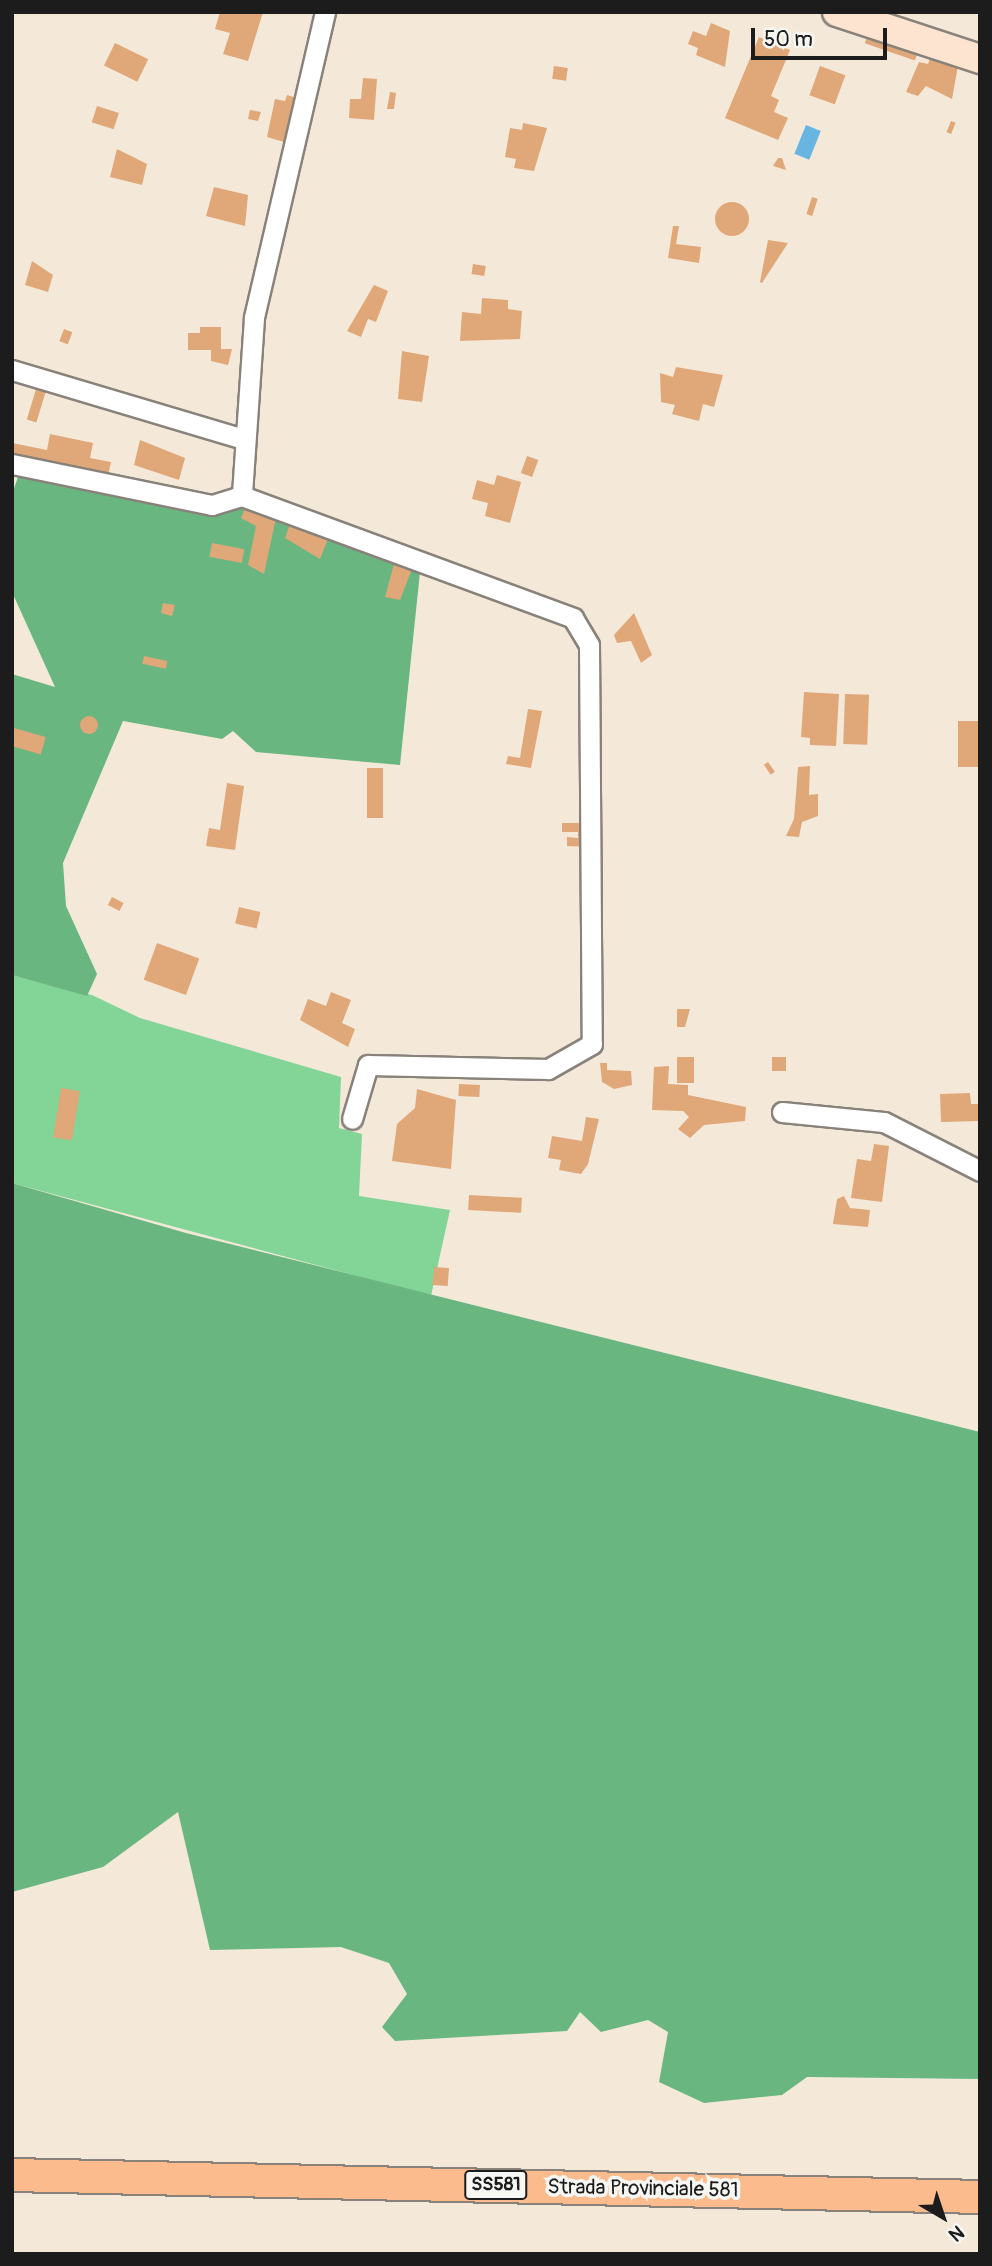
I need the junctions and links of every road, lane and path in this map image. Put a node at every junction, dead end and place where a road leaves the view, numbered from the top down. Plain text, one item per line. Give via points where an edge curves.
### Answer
1 (325, 12) edge
2 (841, 13) edge
3 (980, 59) edge
4 (12, 370) edge
5 (244, 439) junction
6 (12, 464) edge
7 (242, 496) junction
8 (782, 1112) dead end
9 (352, 1119) dead end
10 (980, 1171) edge
11 (12, 2175) edge
12 (980, 2197) edge

1 - 5 street via 254,318
2 - 3 street
4 - 5 street
5 - 7 street
6 - 7 street via 212,505
7 - 9 street via 425,569 573,618 588,637 592,1044 548,1069 368,1065
8 - 10 street via 884,1122
11 - 12 main road, Strada Provinciale 581 / SS581

